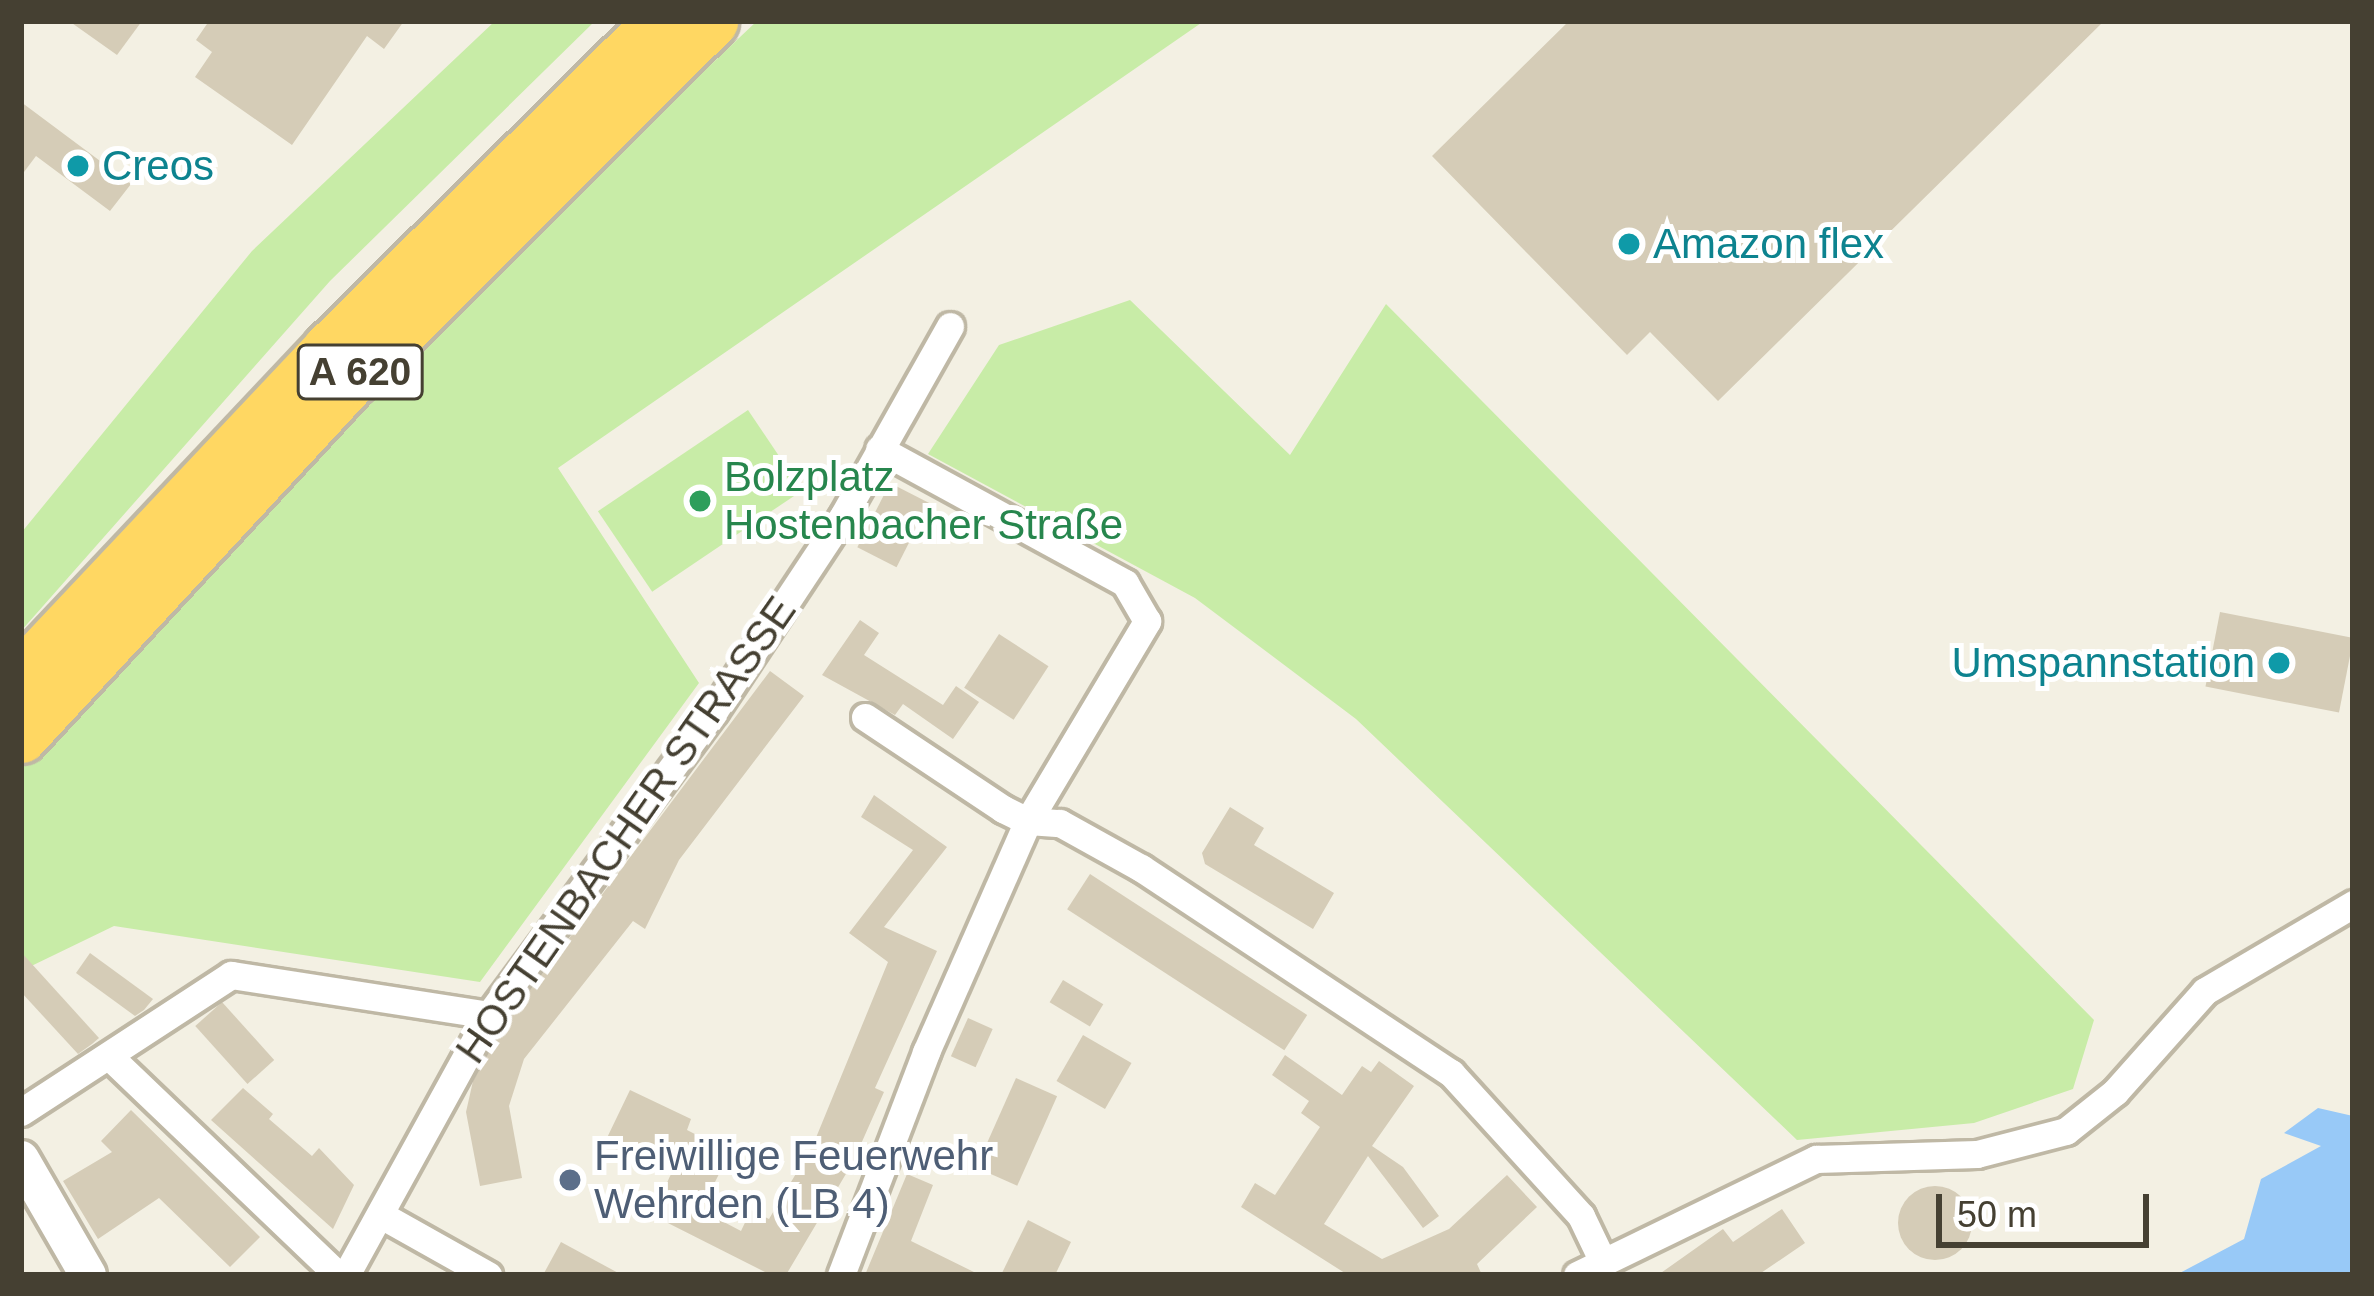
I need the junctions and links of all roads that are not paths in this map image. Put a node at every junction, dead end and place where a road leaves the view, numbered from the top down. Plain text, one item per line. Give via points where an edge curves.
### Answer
1 (660, 21) edge
2 (712, 21) edge
3 (950, 326) dead end
4 (879, 449) junction
5 (21, 675) edge
6 (866, 717) dead end
7 (21, 737) edge
8 (1028, 821) junction
9 (2353, 904) edge
10 (489, 1015) junction
11 (111, 1058) junction
12 (21, 1112) edge
13 (21, 1159) edge
14 (381, 1215) junction
15 (1603, 1262) junction
16 (88, 1275) edge
17 (342, 1275) edge
18 (488, 1275) edge
19 (841, 1275) edge
20 (1577, 1275) edge

1 - 5 highway, A 620 via 328,349
2 - 7 highway, A 620 via 337,395
3 - 4 street, HOSTENBACHER STRASSE
4 - 8 street via 1105,571 1140,602 1147,622
4 - 10 street, HOSTENBACHER STRASSE via 714,711
6 - 8 street
8 - 15 street via 1060,823 1124,857 1450,1073 1581,1216
8 - 19 street via 926,1052
9 - 15 street via 2205,991 2115,1092 2035,1144 1977,1154 1816,1159
10 - 11 street via 231,975
10 - 14 street, HOSTENBACHER STRASSE
11 - 12 street
11 - 17 street
13 - 16 street
14 - 17 street, HOSTENBACHER STRASSE
14 - 18 street
15 - 20 street

